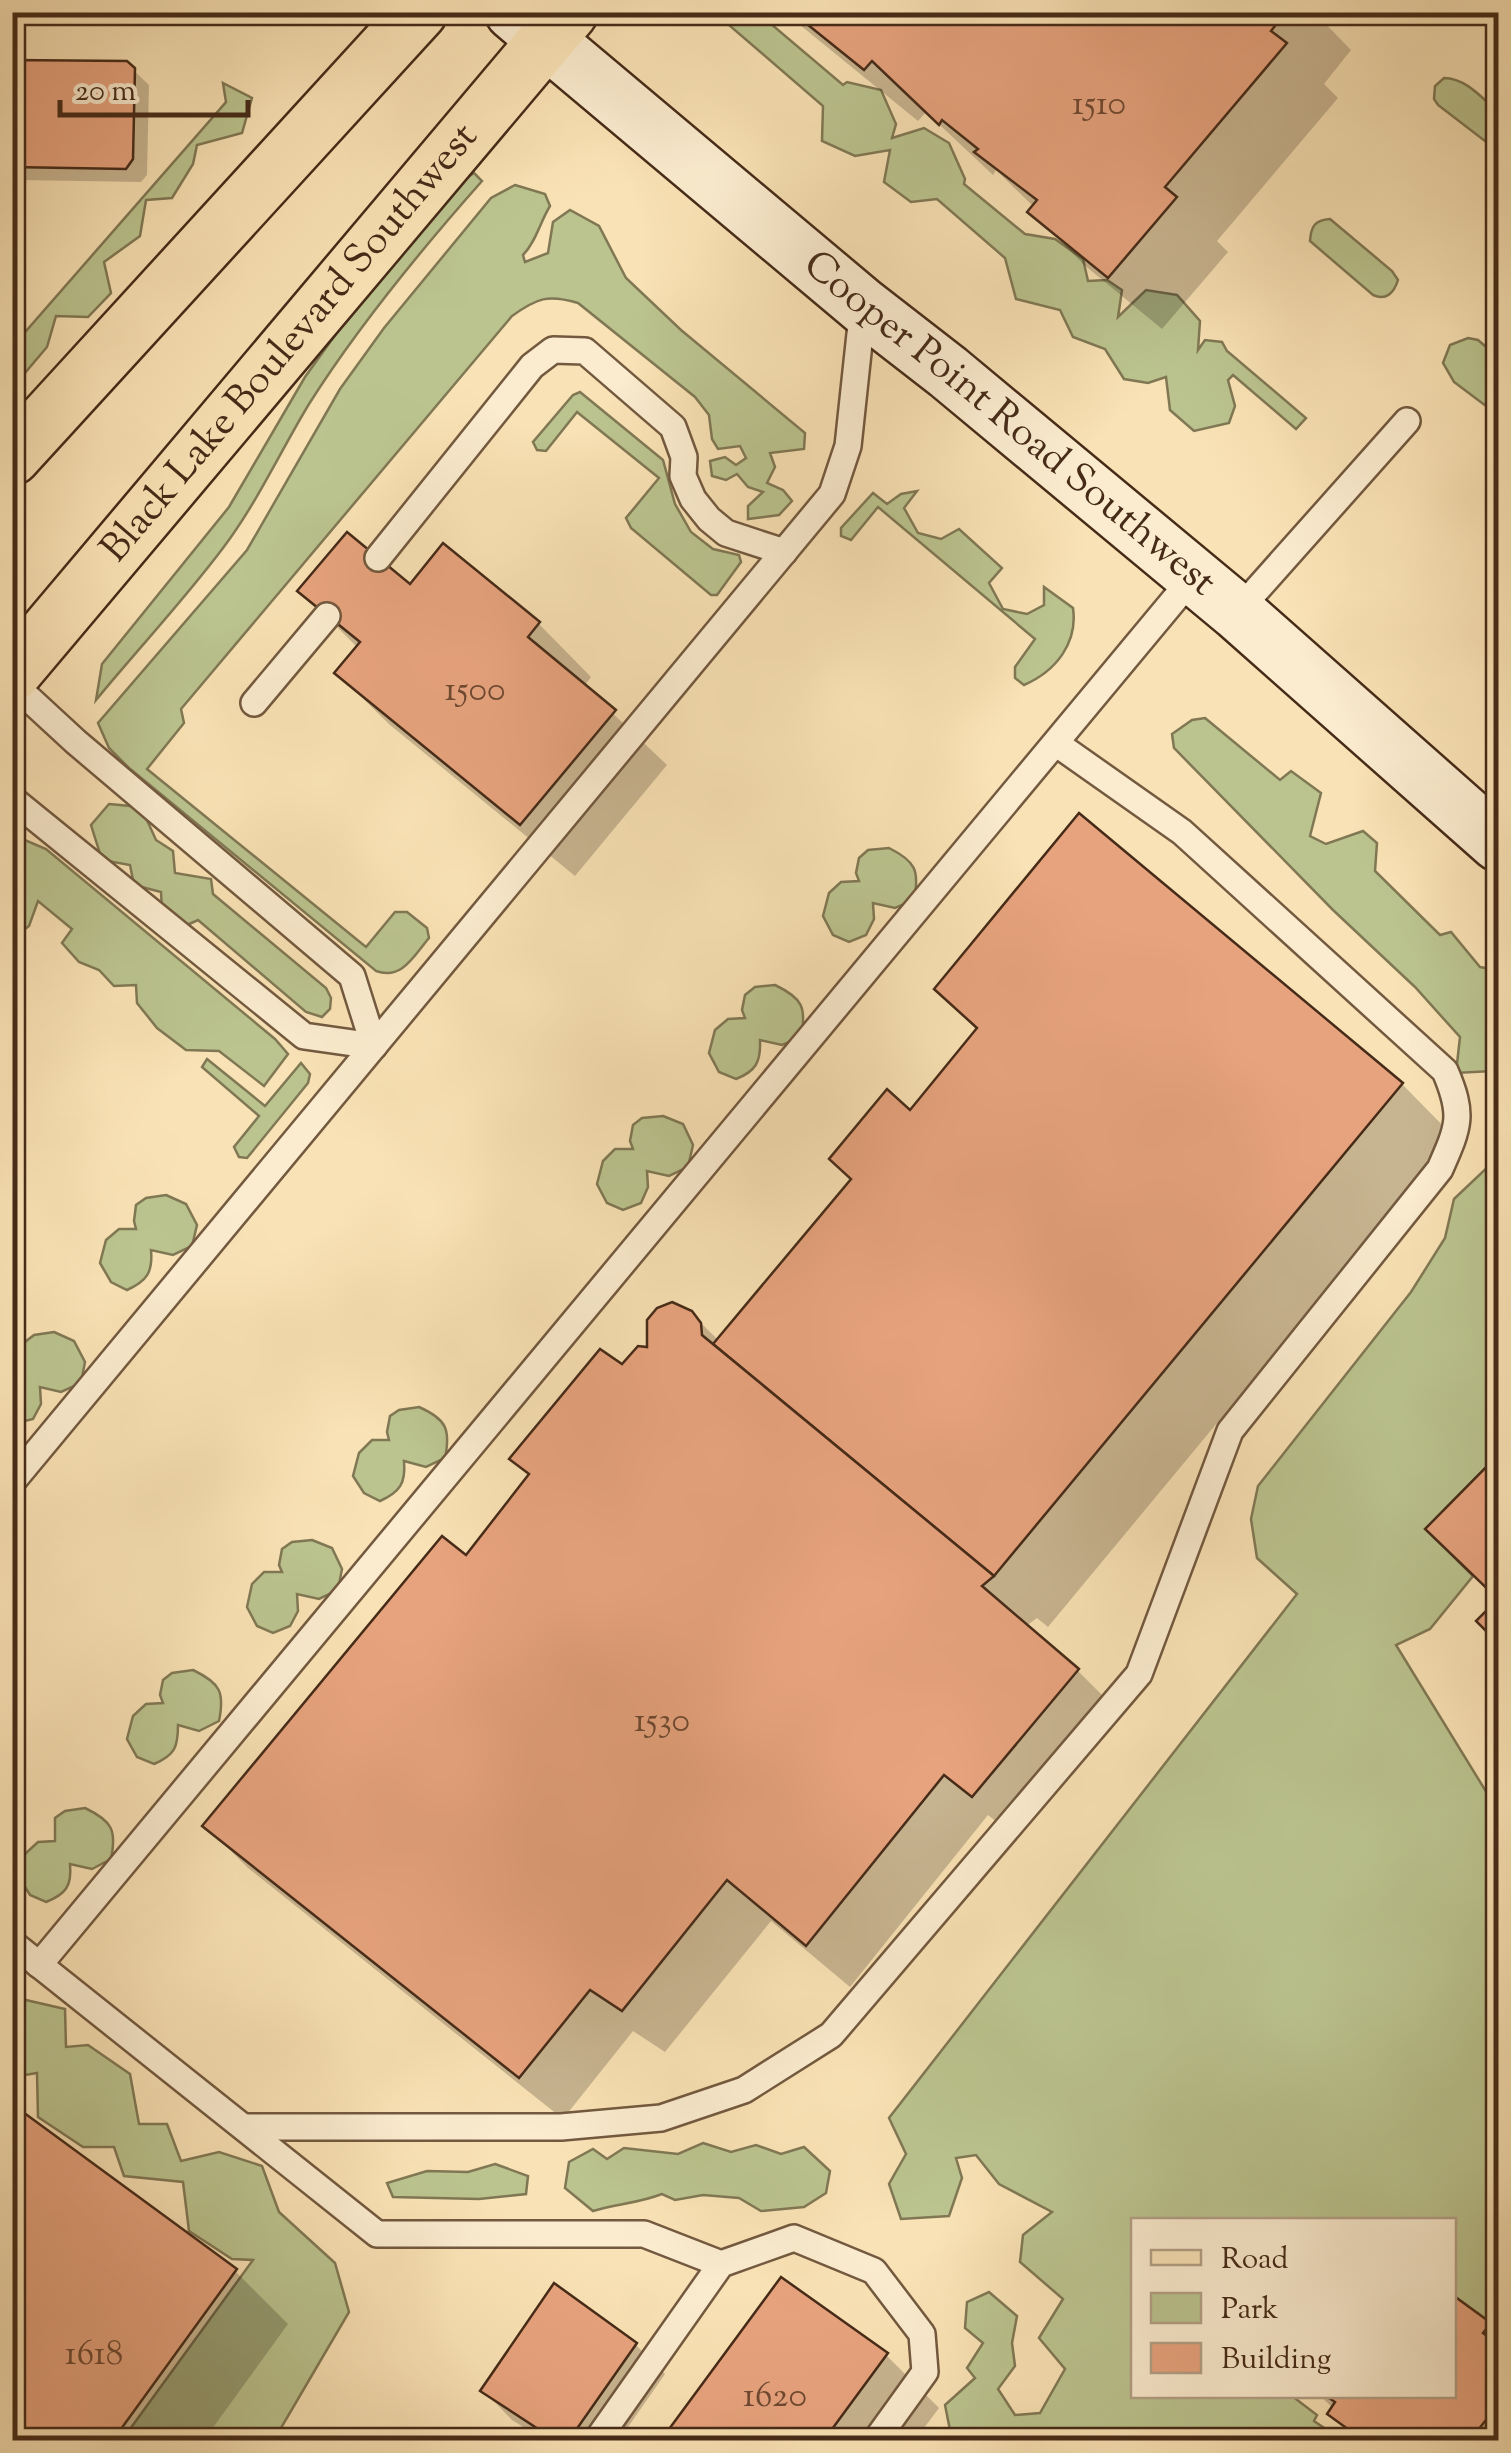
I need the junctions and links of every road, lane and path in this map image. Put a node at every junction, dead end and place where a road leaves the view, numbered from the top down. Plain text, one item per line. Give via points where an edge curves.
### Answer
1 (419, 12) edge
2 (544, 22) edge
3 (863, 306) junction
4 (1407, 421) dead end
5 (12, 457) edge
6 (791, 544) junction
7 (378, 558) dead end
8 (1194, 576) junction
9 (1237, 612) junction
10 (328, 616) dead end
11 (12, 674) edge
12 (12, 683) edge
13 (254, 703) dead end
14 (1057, 744) junction
15 (12, 799) edge
16 (1498, 841) edge
17 (374, 1046) junction
18 (12, 1482) edge
19 (12, 1943) edge
20 (38, 1965) junction
21 (244, 2127) junction
22 (720, 2264) junction
23 (598, 2440) edge
24 (876, 2440) edge

1 - 5 main road
2 - 3 main road, Cooper Point Road Southwest
2 - 11 main road, Black Lake Boulevard Southwest
3 - 6 lane via 848,446 832,494
3 - 8 main road, Cooper Point Road Southwest
4 - 9 lane
6 - 7 lane via 726,532 709,519 684,476 674,427 585,350 553,350 532,366
6 - 17 lane
8 - 9 main road, Cooper Point Road Southwest
8 - 14 lane
9 - 16 main road, Cooper Point Road Southwest
10 - 13 lane
12 - 17 lane via 352,976
14 - 20 lane
14 - 21 lane via 1182,832 1446,1071 1458,1102 1454,1138 1440,1169 1230,1431 1139,1674 832,2035 744,2090 661,2118 561,2127
15 - 17 lane via 304,1036
17 - 18 lane
19 - 20 lane
20 - 21 lane
21 - 22 lane via 377,2234 644,2234
22 - 23 lane
22 - 24 lane via 794,2238 874,2272 922,2334 925,2372

